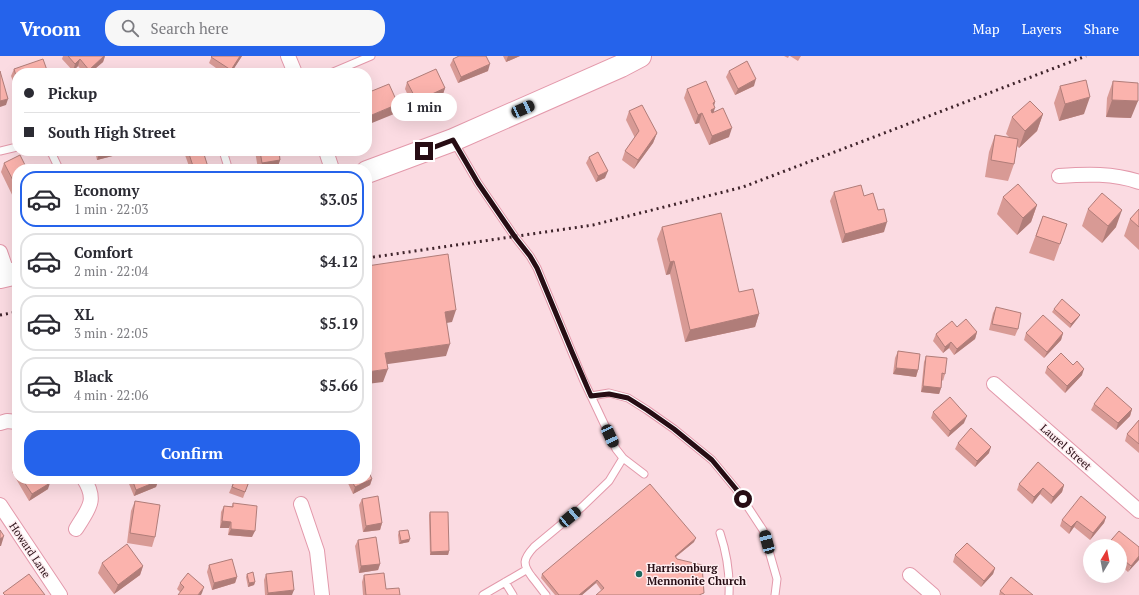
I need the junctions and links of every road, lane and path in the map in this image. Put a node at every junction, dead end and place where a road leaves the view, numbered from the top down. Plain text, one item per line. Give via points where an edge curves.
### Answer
1 (288, 56) edge
2 (371, 56) edge
3 (640, 56) edge
4 (293, 68) edge
5 (343, 68) edge
6 (453, 140) junction
7 (12, 148) edge
8 (0, 151) edge
9 (372, 170) edge
10 (1059, 176) dead end
11 (1139, 182) edge
12 (0, 252) edge
13 (8, 275) edge
14 (994, 384) dead end
15 (591, 396) junction
16 (12, 422) edge
17 (0, 423) edge
18 (623, 458) junction
19 (644, 474) dead end
20 (87, 484) edge
21 (301, 504) dead end
22 (0, 505) edge
23 (1139, 511) edge
24 (76, 529) dead end
25 (720, 533) dead end
26 (526, 570) junction
27 (910, 575) dead end
28 (505, 582) junction
29 (60, 595) edge
30 (322, 595) edge
31 (483, 595) edge
32 (513, 595) edge
33 (546, 595) edge
34 (729, 595) edge
35 (775, 595) edge
36 (933, 595) edge

1 - 4 street
2 - 5 lane
3 - 6 main road
6 - 9 main road
6 - 15 lane via 478,183 537,268
7 - 8 lane
10 - 11 street via 1113,175
12 - 13 street
14 - 23 street, Laurel Street
15 - 18 lane via 616,449
15 - 35 lane via 609,394 628,398 674,429 712,460 736,489 763,530 777,579
16 - 17 street
18 - 19 lane
18 - 26 lane via 609,481 534,547 525,564
20 - 24 street via 91,498 89,507
21 - 30 street via 317,550
22 - 29 street, Howard Lane
25 - 34 lane via 728,562
26 - 28 lane
26 - 33 lane
27 - 36 street
28 - 31 lane
28 - 32 lane

